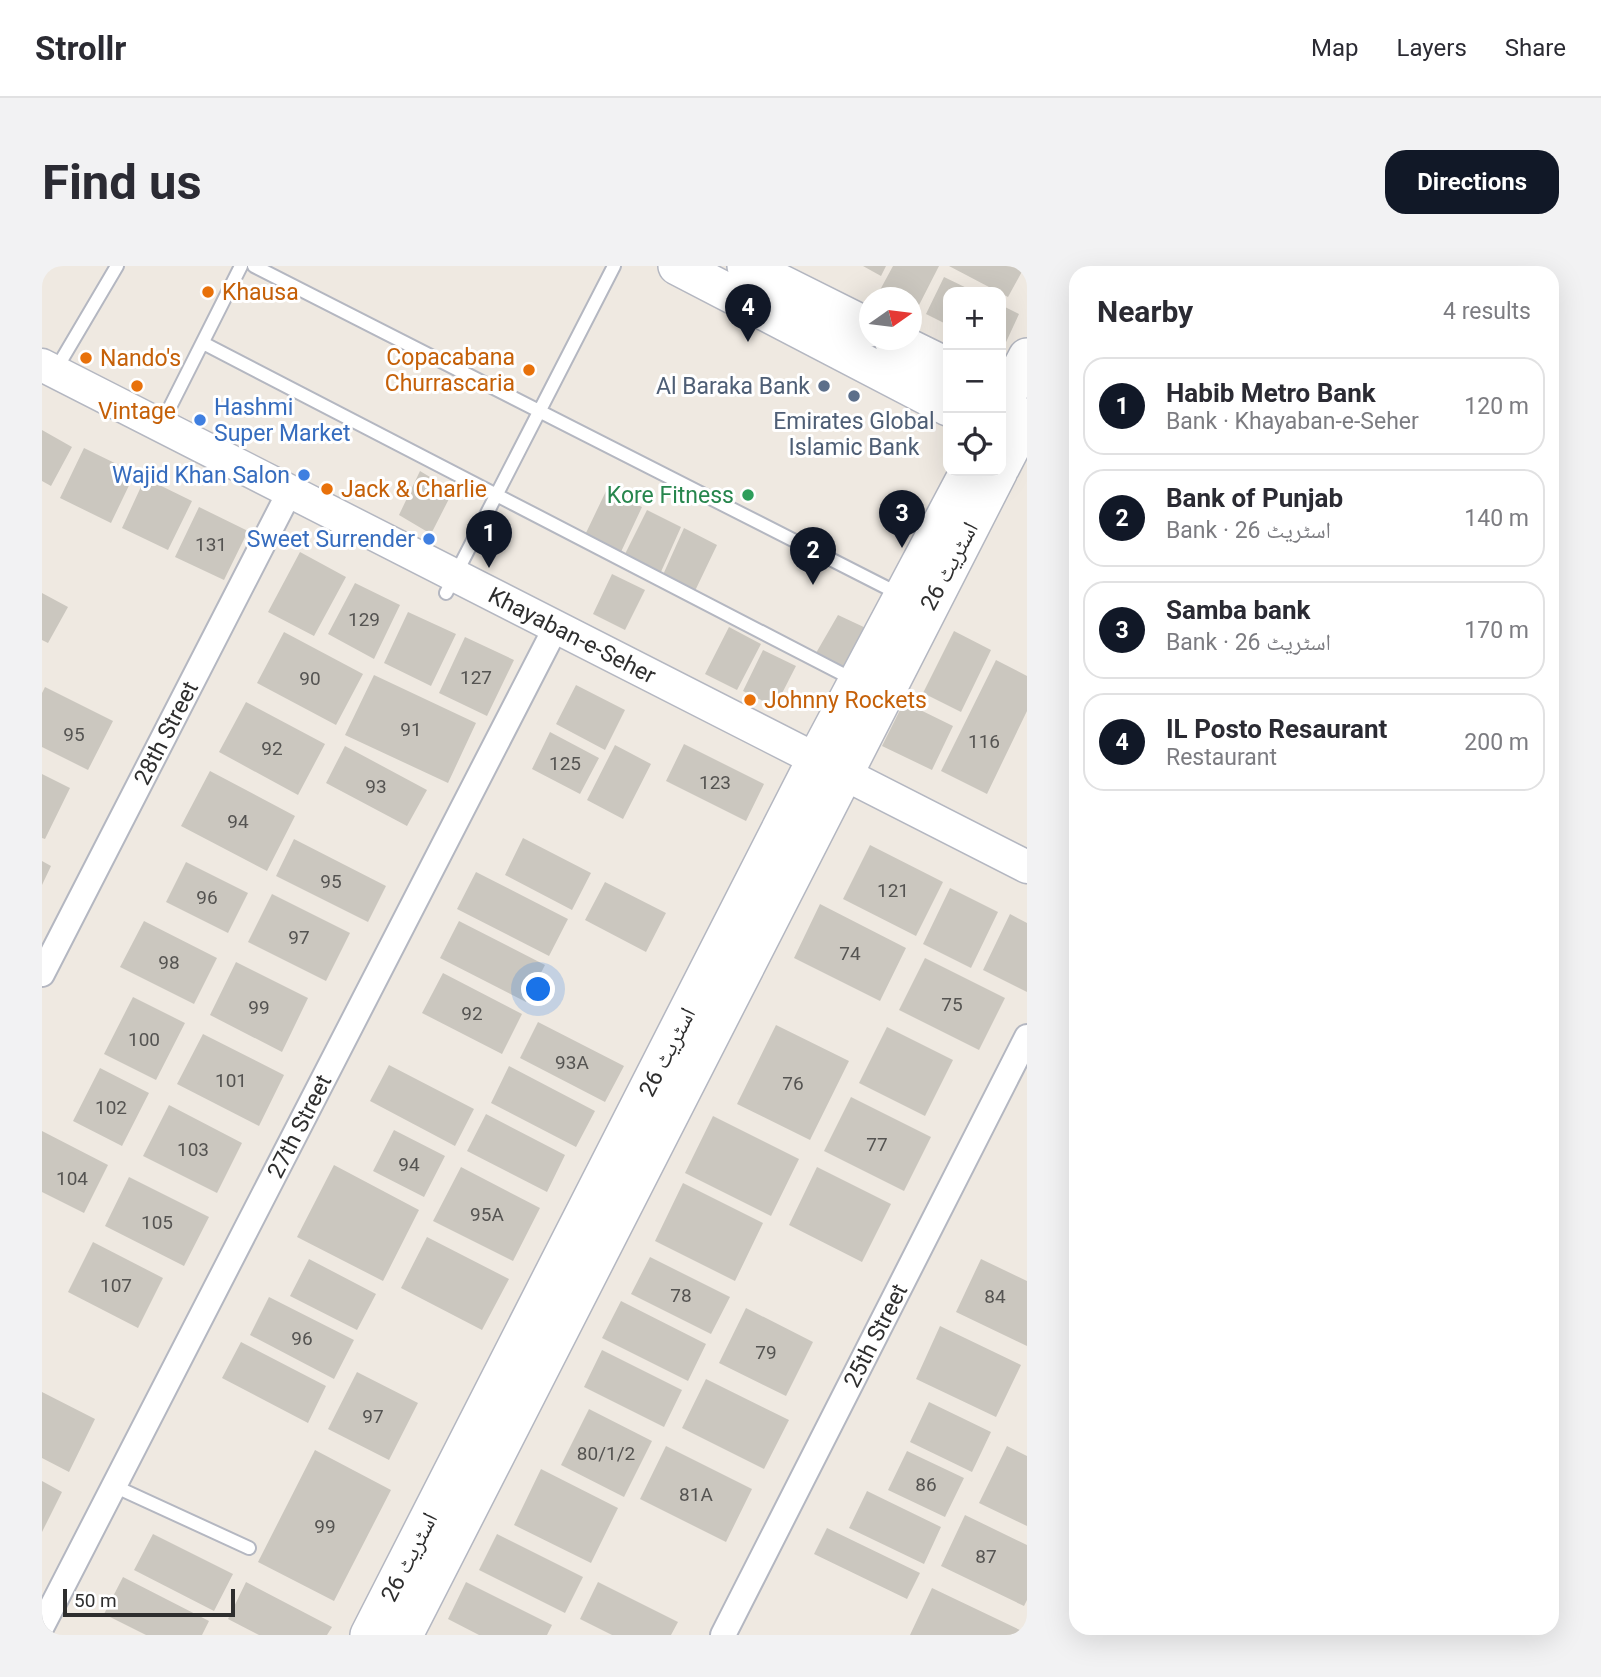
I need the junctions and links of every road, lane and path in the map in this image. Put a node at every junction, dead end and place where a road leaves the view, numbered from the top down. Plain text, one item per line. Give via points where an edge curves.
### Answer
1 (117, 266) edge
2 (241, 266) edge
3 (254, 266) edge
4 (614, 266) edge
5 (677, 266) edge
6 (746, 266) edge
7 (859, 322) edge
8 (202, 343) junction
9 (913, 350) edge
10 (1027, 358) edge
11 (943, 365) edge
12 (46, 375) edge
13 (943, 404) edge
14 (541, 412) junction
15 (161, 425) junction
16 (1010, 428) edge
17 (967, 476) edge
18 (497, 496) junction
19 (285, 500) junction
20 (451, 585) junction
21 (915, 601) junction
22 (552, 636) junction
23 (857, 682) junction
24 (825, 775) junction
25 (1027, 867) edge
26 (1027, 888) edge
27 (42, 974) edge
28 (1027, 1037) edge
29 (114, 1486) junction
30 (249, 1548) dead end
31 (42, 1626) edge
32 (369, 1635) edge
33 (404, 1635) edge
34 (723, 1635) edge

1 - 12 lane
2 - 8 lane
3 - 14 lane
4 - 14 lane
5 - 13 main road
6 - 7 main road
8 - 15 lane
8 - 18 lane
9 - 11 main road
10 - 16 main road, اسٹریٹ 26
12 - 15 street, Khayaban-e-Seher
12 - 19 street, Khayaban-e-Seher
14 - 18 lane
14 - 21 lane
15 - 19 street, Khayaban-e-Seher
16 - 21 main road, اسٹریٹ 26
17 - 21 main road, اسٹریٹ 26
18 - 20 lane
18 - 23 lane
19 - 20 street, Khayaban-e-Seher
19 - 27 street, 28th Street
20 - 22 street, Khayaban-e-Seher
21 - 23 main road, اسٹریٹ 26
21 - 24 main road, اسٹریٹ 26
22 - 24 street, Khayaban-e-Seher
22 - 29 street, 27th Street
23 - 24 main road, اسٹریٹ 26
24 - 25 street, Khayaban-e-Seher
24 - 26 street, Khayaban-e-Seher
24 - 32 main road, اسٹریٹ 26
24 - 33 main road, اسٹریٹ 26
28 - 34 street, 25th Street
29 - 30 lane
29 - 31 street, 27th Street

